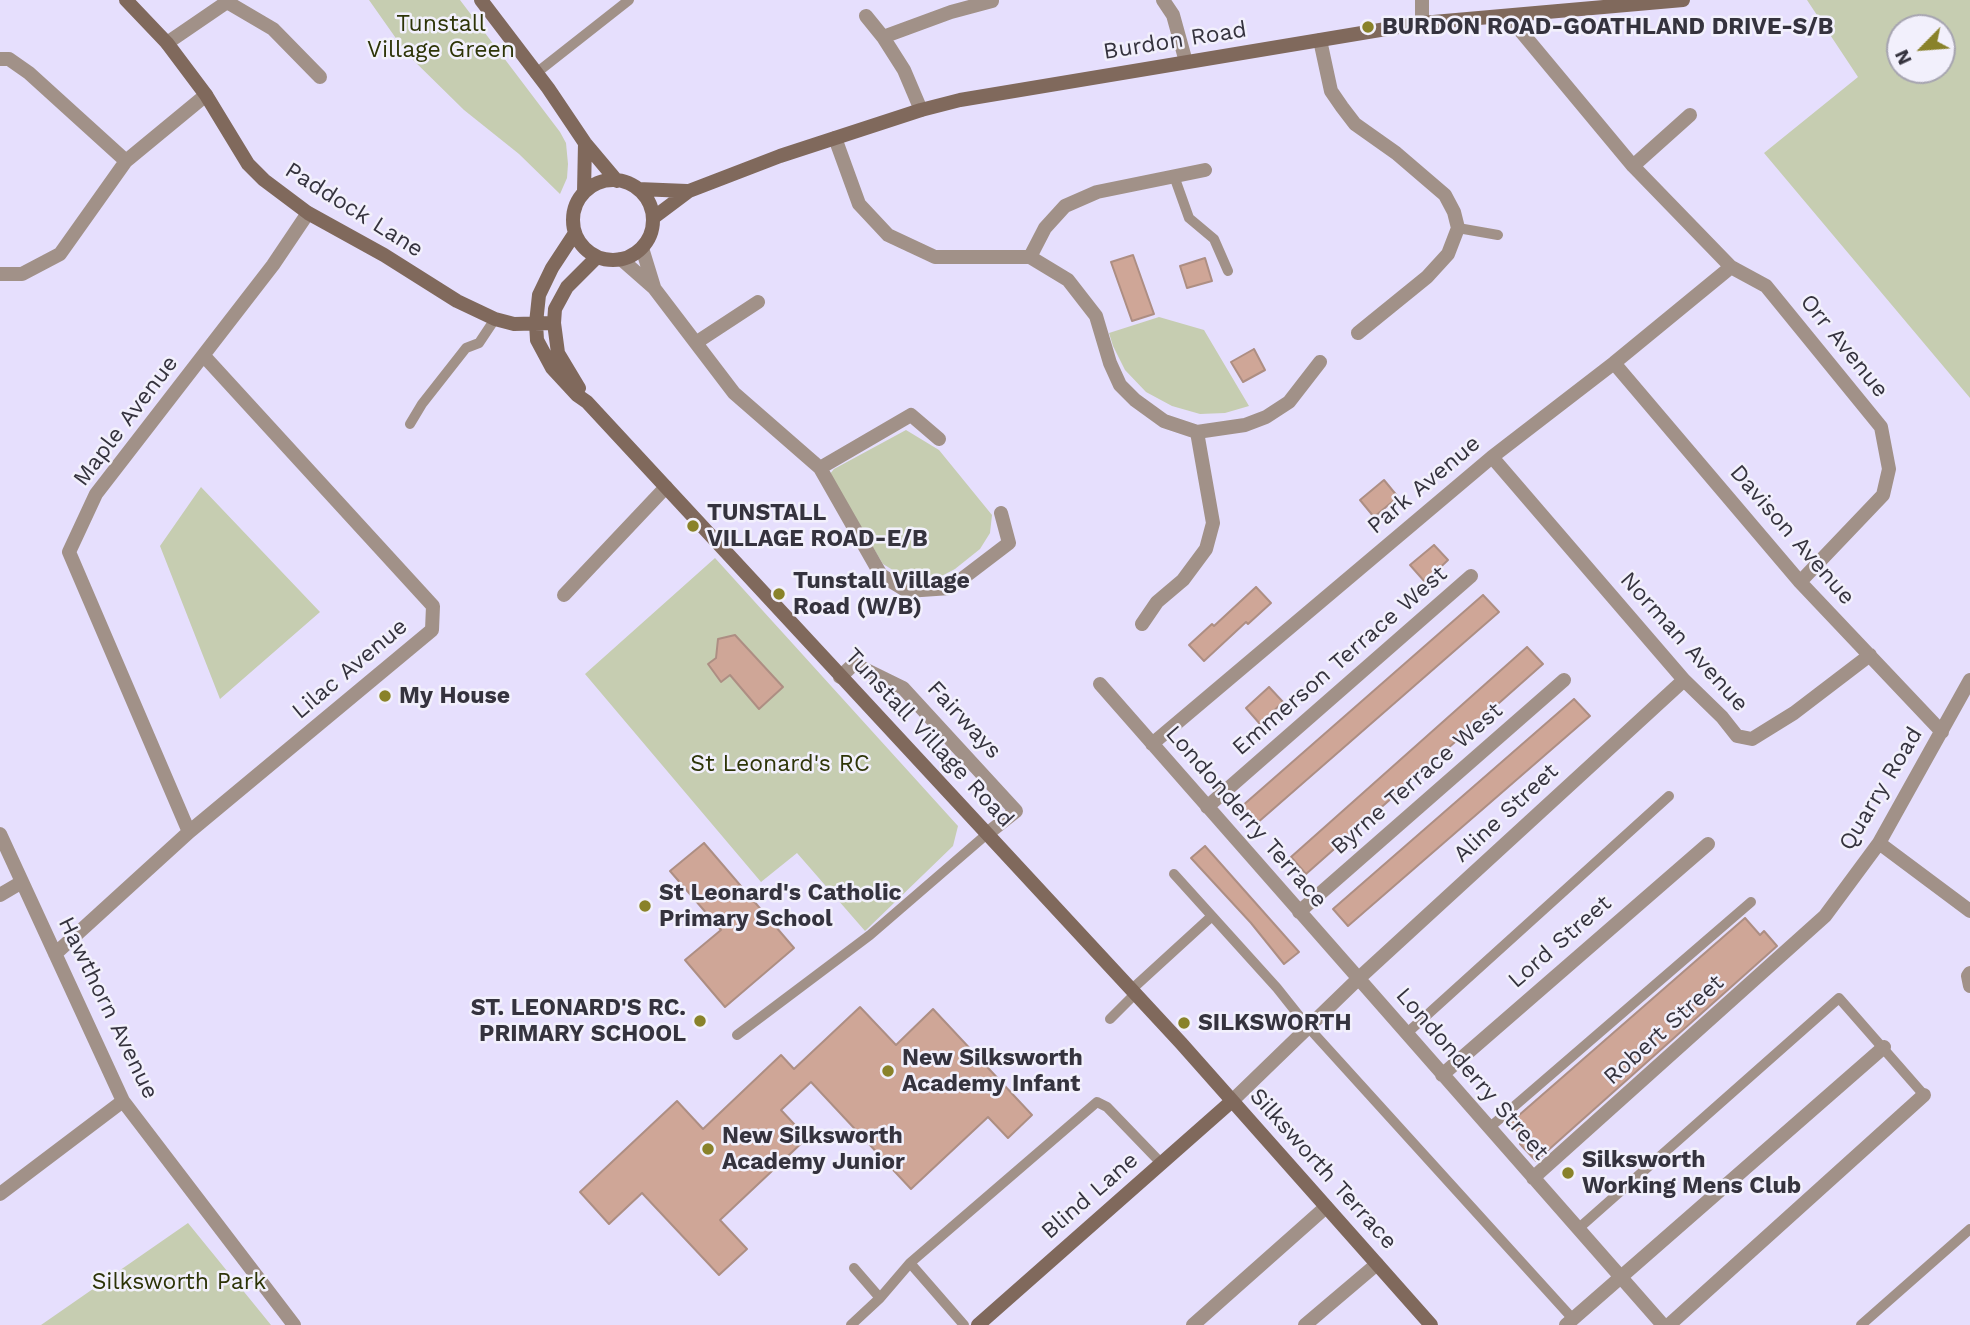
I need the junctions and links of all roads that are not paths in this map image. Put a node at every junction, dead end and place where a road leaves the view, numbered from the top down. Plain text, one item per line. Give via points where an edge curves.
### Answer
1 (126, 0) edge
2 (481, 0) edge
3 (629, 0) edge
4 (1163, 0) edge
5 (1422, 0) edge
6 (1682, 0) edge
7 (226, 1) edge
8 (992, 2) edge
9 (866, 16) dead end
10 (1509, 16) junction
11 (1422, 23) junction
12 (883, 37) junction
13 (1320, 40) junction
14 (167, 43) junction
15 (0, 59) edge
16 (1186, 62) junction
17 (535, 74) junction
18 (320, 77) dead end
19 (206, 95) junction
20 (921, 110) junction
21 (1690, 115) dead end
22 (835, 138) junction
23 (584, 143) junction
24 (126, 161) junction
25 (1633, 166) junction
26 (1205, 170) dead end
27 (1174, 176) junction
28 (617, 181) junction
29 (638, 189) junction
30 (689, 191) junction
31 (584, 192) junction
32 (309, 213) junction
33 (653, 218) junction
34 (1458, 228) junction
35 (575, 233) junction
36 (1498, 234) dead end
37 (642, 248) junction
38 (597, 257) junction
39 (1030, 257) junction
40 (621, 259) junction
41 (1731, 267) junction
42 (1228, 271) dead end
43 (0, 274) edge
44 (654, 288) junction
45 (758, 302) dead end
46 (495, 318) junction
47 (536, 323) junction
48 (554, 323) junction
49 (1358, 333) dead end
50 (697, 342) junction
51 (204, 356) junction
52 (1320, 362) dead end
53 (1614, 363) junction
54 (587, 402) junction
55 (410, 424) dead end
56 (1197, 432) junction
57 (939, 439) dead end
58 (1492, 457) junction
59 (820, 468) junction
60 (666, 487) junction
61 (1001, 513) dead end
62 (1471, 576) dead end
63 (1800, 582) junction
64 (564, 596) dead end
65 (1142, 624) dead end
66 (1870, 655) junction
67 (840, 677) junction
68 (1684, 680) junction
69 (1970, 680) edge
70 (1564, 681) dead end
71 (1100, 684) dead end
72 (1942, 732) junction
73 (1152, 744) junction
74 (1669, 796) dead end
75 (1208, 807) junction
76 (189, 832) junction
77 (0, 834) edge
78 (987, 834) junction
79 (1879, 843) junction
80 (1708, 844) dead end
81 (1174, 874) dead end
82 (22, 882) junction
83 (0, 895) edge
84 (1751, 902) dead end
85 (1970, 911) edge
86 (1299, 912) junction
87 (1212, 916) junction
88 (1825, 916) joint
89 (55, 954) junction
90 (1970, 973) edge
91 (1358, 979) junction
92 (1970, 986) edge
93 (1133, 992) junction
94 (1110, 1019) dead end
95 (1308, 1027) junction
96 (1406, 1034) junction
97 (737, 1035) dead end
98 (1181, 1044) joint
99 (1884, 1047) junction
100 (1442, 1075) junction
101 (1923, 1095) joint
102 (123, 1101) junction
103 (1232, 1101) junction
104 (1489, 1128) junction
105 (1161, 1163) junction
106 (1533, 1178) junction
107 (0, 1194) edge
108 (1326, 1207) junction
109 (1578, 1228) junction
110 (1970, 1229) edge
111 (910, 1263) junction
112 (1377, 1264) junction
113 (854, 1268) dead end
114 (1620, 1276) junction
115 (880, 1298) junction
116 (1422, 1322) edge
117 (1570, 1322) edge
118 (294, 1325) edge
119 (851, 1325) edge
120 (964, 1325) edge
121 (978, 1325) edge
122 (1193, 1325) edge
123 (1304, 1325) edge
124 (1663, 1325) edge
125 (1669, 1325) edge
126 (1861, 1325) edge

1 - 14 street, Paddock Lane
2 - 17 street
3 - 17 lane
4 - 16 street via 1173,15
5 - 11 street
6 - 10 street, Burdon Road
7 - 14 street
7 - 18 street via 273,29
8 - 12 street
9 - 12 street
10 - 11 street, Burdon Road
10 - 25 street, Orr Avenue
11 - 13 street, Burdon Road
12 - 20 street
13 - 16 street, Burdon Road
13 - 34 street via 1331,91 1342,107 1355,124 1445,195
14 - 19 street, Paddock Lane
15 - 24 street via 9,59 29,73
16 - 20 street, Burdon Road
17 - 23 street
19 - 24 street
19 - 32 street, Paddock Lane via 248,164
20 - 22 street, Burdon Road
21 - 25 street
22 - 30 street, Burdon Road
22 - 39 street via 859,204 888,235 935,257
23 - 28 street
23 - 31 street
24 - 43 street via 60,254 22,274
25 - 41 street, Orr Avenue
26 - 27 street
27 - 39 street via 1097,192 1065,206 1045,228
27 - 42 lane via 1189,218 1214,239
28 - 29 street
28 - 31 street
29 - 30 street, Burdon Road
29 - 33 street
30 - 33 street, Burdon Road
31 - 35 street via 575,211
32 - 46 street, Paddock Lane via 457,301
32 - 51 street, Maple Avenue
33 - 37 street
34 - 36 lane
34 - 49 street via 1447,254 1427,277
35 - 38 street
35 - 47 street, Tunstall Village Road via 539,295
37 - 40 street
37 - 44 street
38 - 40 street
38 - 48 street, Tunstall Village Road via 559,298
39 - 56 street via 1068,279 1096,316 1120,385 1164,421
40 - 44 street
41 - 53 street, Park Avenue
41 - 63 street, Orr Avenue via 1766,286 1881,427 1889,469 1883,495
44 - 50 street
45 - 50 street
46 - 47 street, Paddock Lane via 514,324
46 - 55 lane via 479,343 466,348
47 - 48 street, Paddock Lane
47 - 54 street, Tunstall Village Road via 543,355
48 - 54 street, Tunstall Village Road via 558,353
50 - 59 street via 734,393
51 - 76 street, Maple Avenue via 96,494 69,552
51 - 76 street, Lilac Avenue via 433,606 432,630
52 - 56 street via 1289,402 1266,417
53 - 58 street, Park Avenue
53 - 63 street, Davison Avenue
54 - 60 street, Tunstall Village Road
56 - 65 street via 1213,523 1206,549
57 - 59 street via 911,415
58 - 68 street, Norman Avenue
58 - 73 street, Park Avenue
59 - 61 street via 881,575 907,591 950,588 1009,543
60 - 64 street
60 - 67 street, Tunstall Village Road
62 - 75 street, Emmerson Terrace West
63 - 66 street, Davison Avenue
66 - 68 street, Norman Avenue via 1752,739 1737,736
66 - 72 street, Davison Avenue
67 - 78 street, Tunstall Village Road
67 - 78 street, Fairways via 854,664 903,688 1016,811
68 - 91 street, Aline Street
69 - 72 street, Quarry Road
70 - 86 street, Byrne Terrace West
71 - 73 street, Londonderry Terrace
72 - 79 street, Quarry Road
73 - 75 street, Londonderry Terrace
74 - 96 lane
75 - 86 street, Londonderry Terrace
76 - 89 street, Lilac Avenue
77 - 82 street, Hawthorn Avenue
78 - 93 street, Tunstall Village Road
78 - 97 lane via 870,935
79 - 85 street
79 - 88 street, Quarry Road
80 - 100 street, Lord Street
81 - 87 lane
82 - 83 street
82 - 89 street, Hawthorn Avenue
84 - 104 lane
86 - 91 street, Londonderry Terrace
87 - 93 lane
87 - 95 lane
88 - 106 street, Robert Street
89 - 102 street, Hawthorn Avenue
90 - 92 street
91 - 95 street, Aline Street
91 - 96 street, Londonderry Street
93 - 94 lane
93 - 98 street, Tunstall Village Road
95 - 103 street, Aline Street
95 - 117 lane
96 - 100 street, Londonderry Street
98 - 103 street, Silksworth Terrace
99 - 101 lane
99 - 109 lane via 1839,998
99 - 114 street
100 - 104 street, Londonderry Street
101 - 125 street
102 - 107 street
102 - 118 street, Hawthorn Avenue
103 - 105 street, Blind Lane
103 - 108 street, Silksworth Terrace
104 - 106 street, Londonderry Street
105 - 111 lane via 1097,1102
105 - 121 street, Blind Lane
106 - 109 street, Londonderry Street
108 - 112 street, Silksworth Terrace
108 - 122 street
109 - 114 street, Londonderry Street
110 - 126 lane
111 - 115 lane
111 - 120 lane
112 - 116 street, Silksworth Terrace
112 - 123 street
113 - 115 lane
114 - 117 street
114 - 124 street, Londonderry Street
115 - 119 lane

